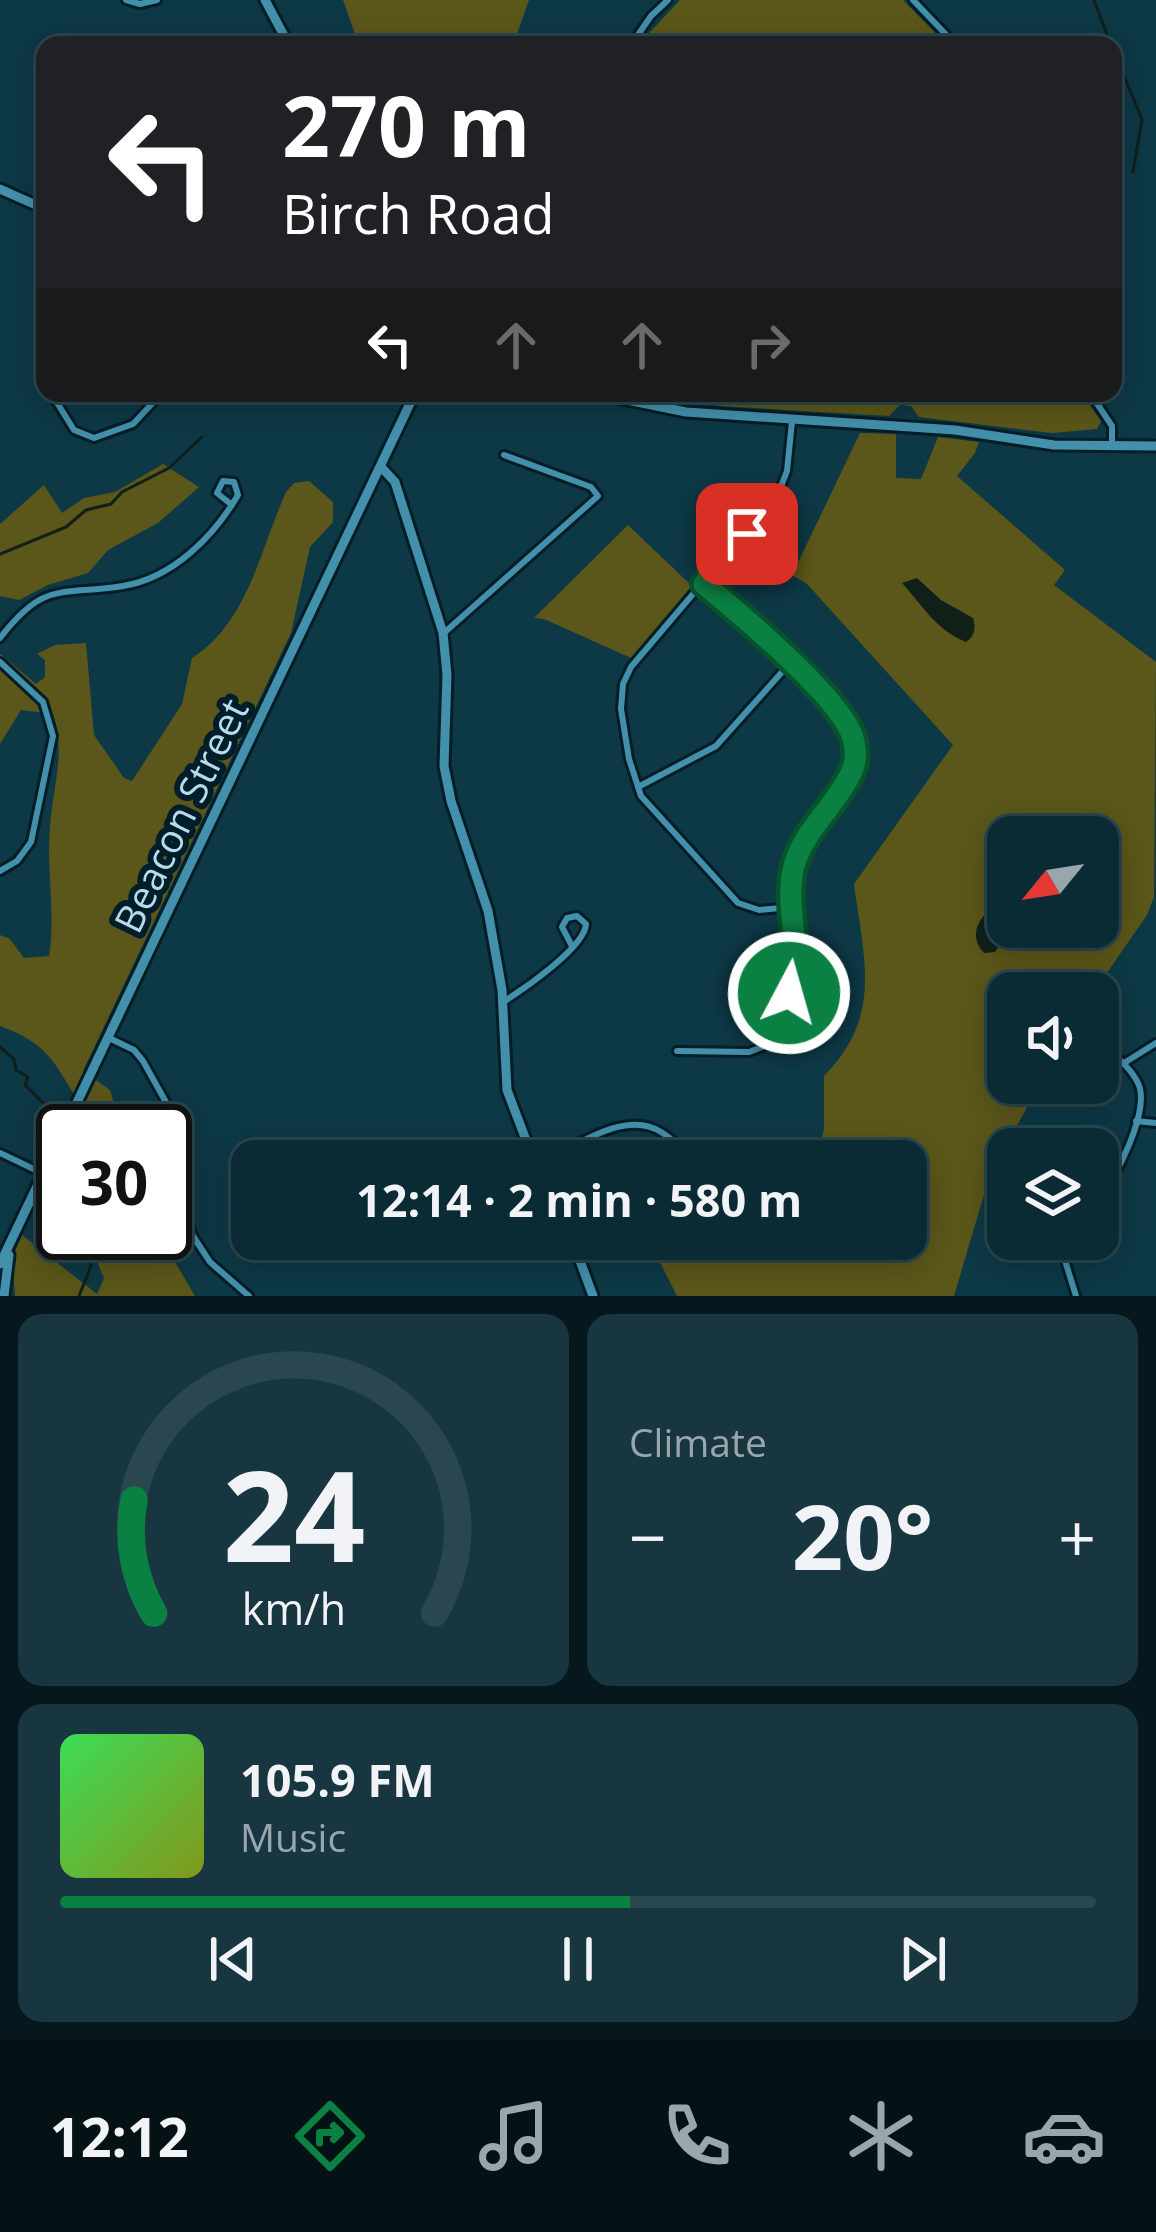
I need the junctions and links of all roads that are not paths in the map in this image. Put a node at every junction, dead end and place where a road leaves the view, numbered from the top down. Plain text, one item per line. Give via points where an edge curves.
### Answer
1 (126, 0) edge
2 (157, 0) edge
3 (265, 0) edge
4 (668, 0) edge
5 (920, 2) edge
6 (284, 36) edge
7 (638, 36) edge
8 (948, 36) edge
9 (0, 189) edge
10 (36, 205) edge
11 (57, 402) edge
12 (154, 402) edge
13 (404, 402) edge
14 (411, 402) edge
15 (632, 402) edge
16 (1096, 402) edge
17 (405, 417) junction
18 (792, 421) junction
19 (1112, 446) junction
20 (1156, 446) edge
21 (504, 455) dead end
22 (382, 468) junction
23 (232, 506) dead end
24 (704, 584) junction
25 (443, 633) junction
26 (0, 638) edge
27 (0, 662) edge
28 (790, 663) junction
29 (638, 787) junction
30 (0, 871) edge
31 (791, 908) junction
32 (572, 946) junction
33 (503, 1002) junction
34 (107, 1037) junction
35 (1156, 1042) edge
36 (677, 1052) dead end
37 (1119, 1059) edge
38 (1124, 1064) junction
39 (75, 1104) edge
40 (1136, 1121) junction
41 (1156, 1123) edge
42 (525, 1140) edge
43 (589, 1140) edge
44 (672, 1140) edge
45 (0, 1153) edge
46 (36, 1169) edge
47 (1119, 1169) edge
48 (36, 1187) edge
49 (10, 1250) junction
50 (580, 1260) edge
51 (1065, 1260) edge
52 (0, 1264) edge
53 (4, 1296) edge
54 (249, 1296) edge
55 (593, 1296) edge
56 (1076, 1296) edge

1 - 2 street
3 - 6 main road
4 - 7 street
5 - 8 street
9 - 10 main road
11 - 12 street via 74,430 94,438 133,424
13 - 17 main road
14 - 17 main road, Beacon Street
15 - 18 main road
16 - 19 street via 1112,426
17 - 22 main road, Beacon Street
18 - 19 main road
18 - 24 street via 778,494
19 - 20 main road
21 - 25 street via 598,496
22 - 25 main road via 395,482
22 - 34 main road, Beacon Street
23 - 26 street via 184,557 134,583 45,596
24 - 28 street
24 - 29 street via 625,677 622,717
25 - 33 main road via 444,766 488,911
27 - 30 street via 43,702 53,736 31,842
28 - 29 street via 711,749
28 - 31 street via 845,724 855,755 798,856
29 - 31 street via 738,903
31 - 36 street via 796,971 769,1041 749,1052
32 - 32 street via 586,928 574,916 562,927
32 - 33 street
33 - 42 main road via 504,1078
34 - 39 main road, Beacon Street
34 - 54 street via 134,1050 176,1118 193,1236
35 - 38 street
37 - 38 street
38 - 40 street via 1141,1089
40 - 41 street
40 - 47 street
43 - 44 street via 638,1124
45 - 46 street
48 - 49 main road, Beacon Street
49 - 52 main road, Beacon Street
49 - 53 main road
50 - 55 main road
51 - 56 street

